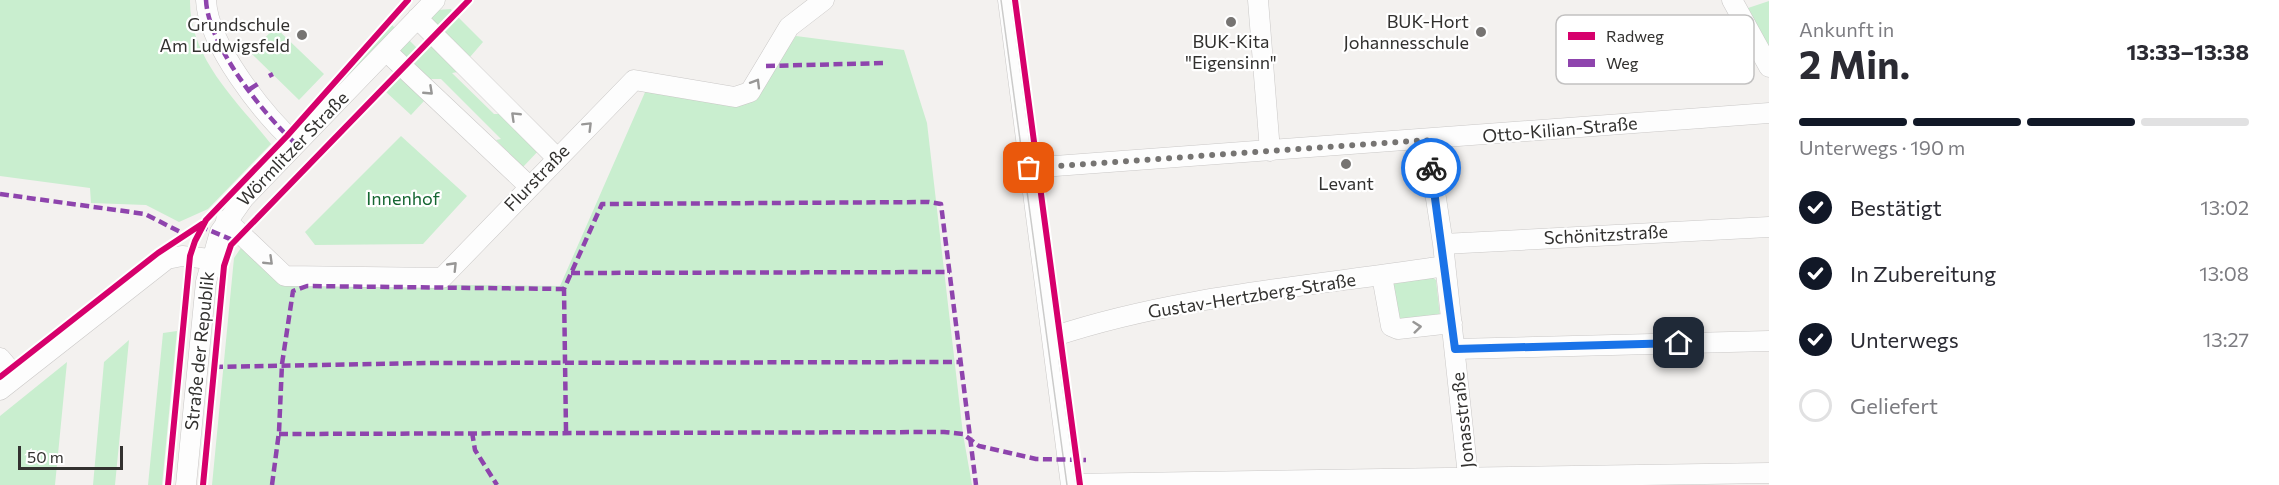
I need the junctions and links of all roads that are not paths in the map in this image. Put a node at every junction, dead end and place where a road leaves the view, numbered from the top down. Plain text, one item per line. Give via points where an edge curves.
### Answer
1 (206, 0) edge
2 (435, 0) edge
3 (824, 0) edge
4 (1008, 0) edge
5 (1257, 0) edge
6 (1732, 0) edge
7 (1740, 15) edge
8 (417, 18) junction
9 (1754, 40) edge
10 (386, 51) junction
11 (1769, 67) edge
12 (1769, 114) edge
13 (1427, 140) junction
14 (296, 144) junction
15 (1270, 151) junction
16 (556, 157) junction
17 (1029, 168) junction
18 (530, 186) junction
19 (226, 220) junction
20 (1769, 226) edge
21 (1443, 244) junction
22 (210, 259) junction
23 (1445, 266) junction
24 (1382, 276) junction
25 (1452, 323) junction
26 (1052, 338) junction
27 (1769, 341) edge
28 (1455, 349) junction
29 (0, 358) edge
30 (16, 377) junction
31 (0, 390) edge
32 (1769, 472) edge
33 (1469, 481) edge
34 (1071, 484) edge
35 (186, 485) edge

1 - 14 street via 215,38 232,66
2 - 8 street, Wörmlitzer Straße
16 -> 3 street, Flurstraße via 634,80 735,97 750,92 789,27
4 - 17 street
5 - 15 street
6 - 7 street
8 - 10 street, Wörmlitzer Straße
16 -> 8 street
9 - 11 street
10 - 14 street, Wörmlitzer Straße
10 -> 18 street
12 - 13 street, Otto-Kilian-Straße
13 - 15 street, Otto-Kilian-Straße
13 - 21 street, Jonasstraße
14 - 19 street, Wörmlitzer Straße
15 - 17 street, Otto-Kilian-Straße
16 - 18 street, Flurstraße
17 - 26 street
19 -> 18 street, Flurstraße via 285,276 442,278
19 - 22 street, Straße der Republik
20 - 21 street, Schönitzstraße
21 - 23 street, Jonasstraße
22 - 30 street via 167,259
22 - 35 street, Straße der Republik
23 - 24 street, Gustav-Hertzberg-Straße
23 - 25 street, Jonasstraße
24 -> 25 street, Gustav-Hertzberg-Straße via 1391,326 1398,329
24 - 26 street, Gustav-Hertzberg-Straße via 1216,298
25 - 28 street, Jonasstraße
26 - 34 street
27 - 28 street
28 - 33 street, Jonasstraße
29 - 30 street
30 - 31 street
32 - 33 street
33 - 34 street

